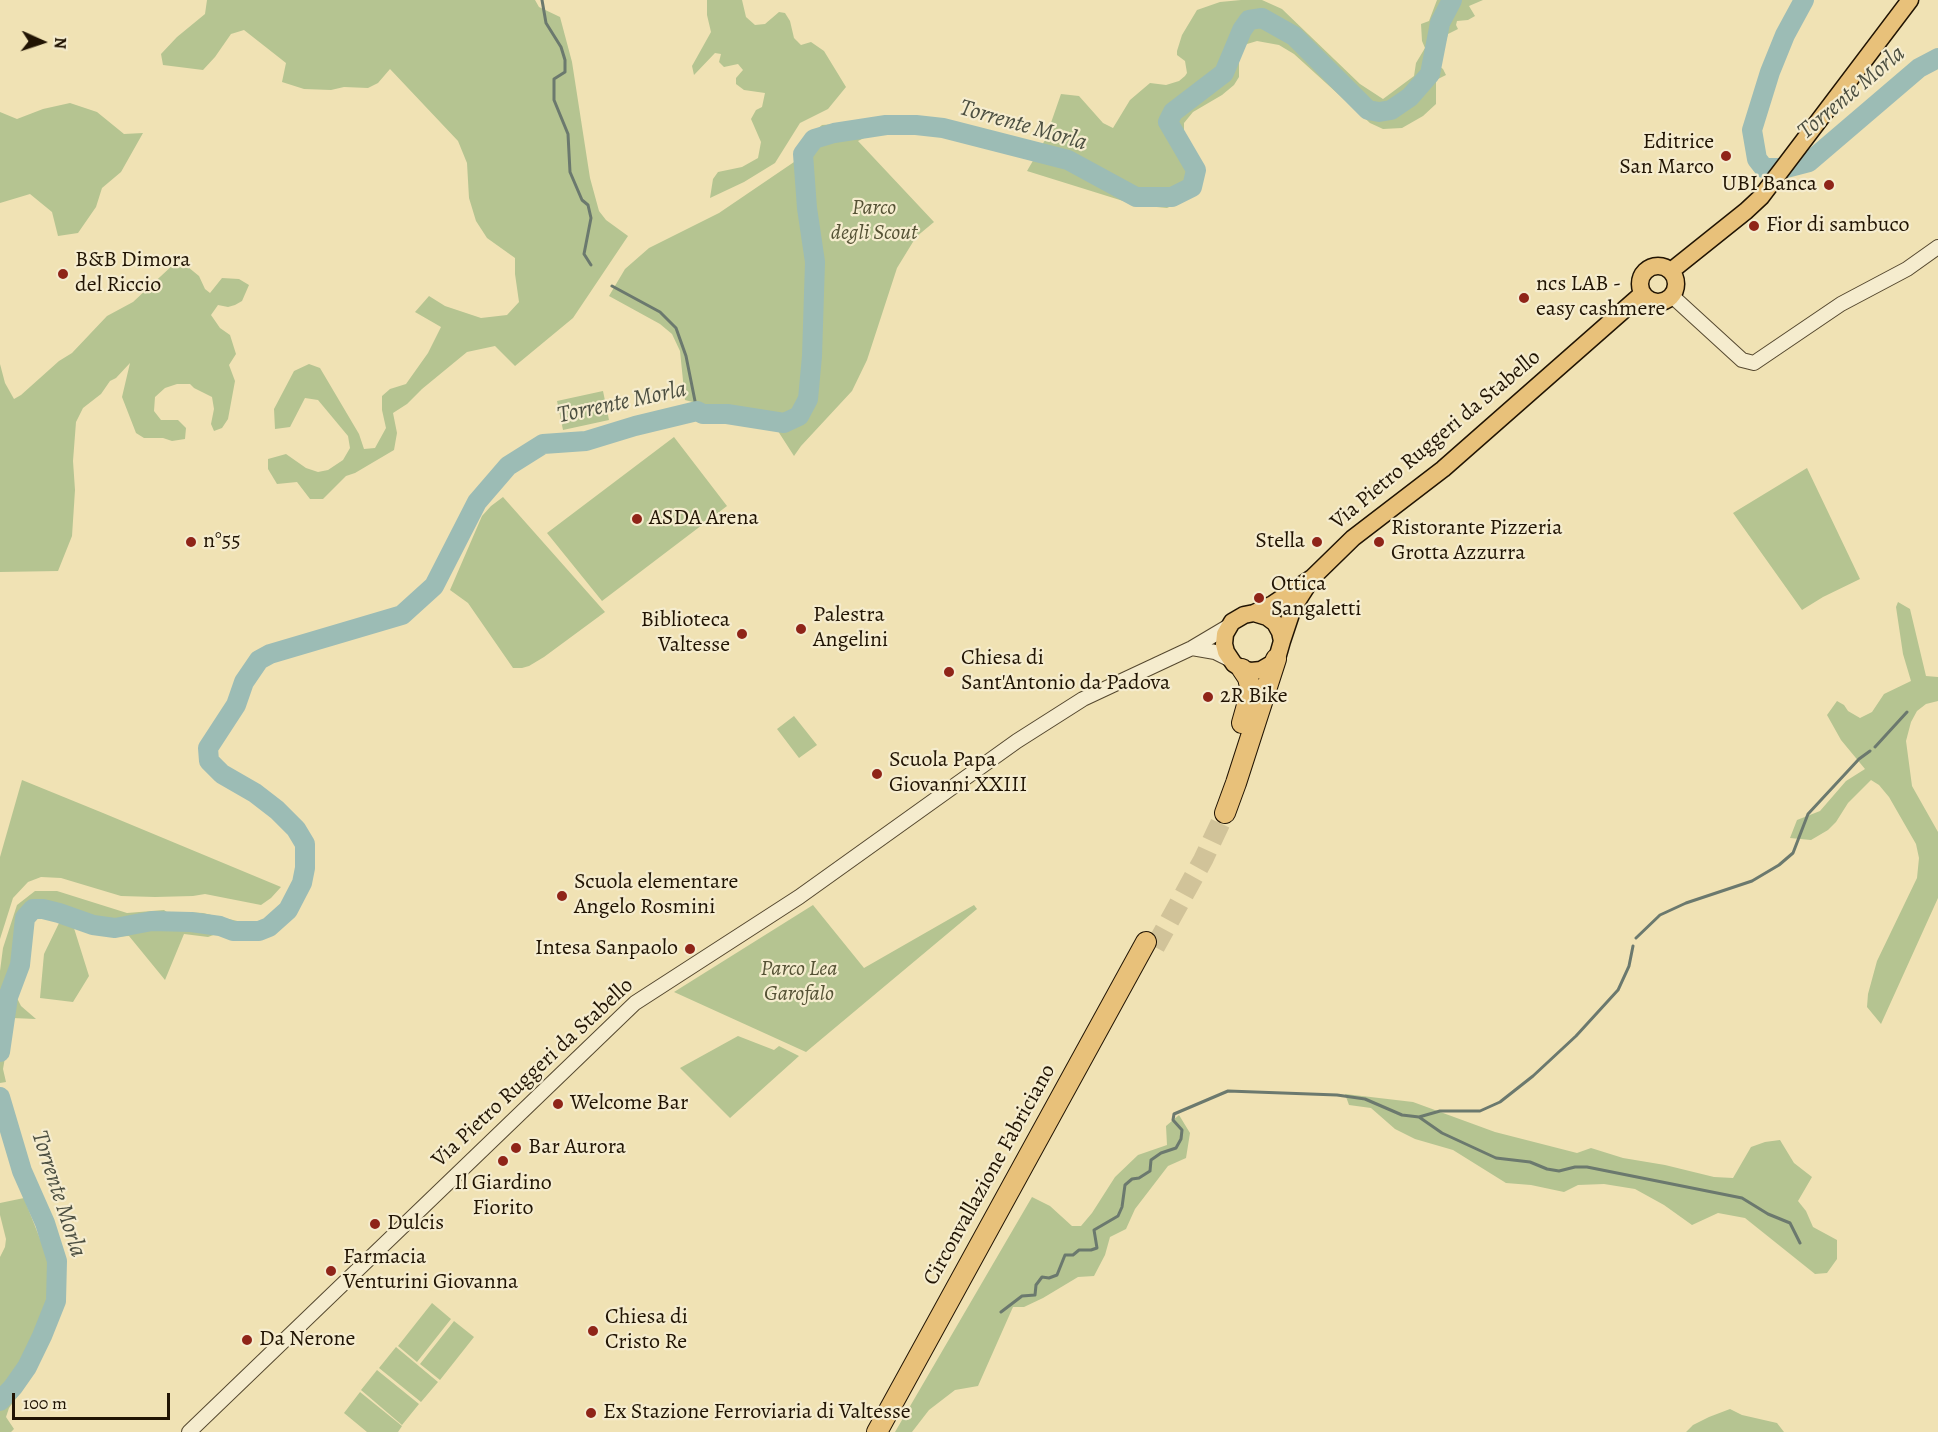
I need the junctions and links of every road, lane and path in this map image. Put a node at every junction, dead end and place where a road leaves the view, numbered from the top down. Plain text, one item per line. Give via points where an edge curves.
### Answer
1 (1911, 0) edge
2 (1938, 247) edge
3 (1671, 271) junction
4 (1642, 294) junction
5 (1672, 296) junction
6 (1312, 578) junction
7 (1254, 613) junction
8 (1229, 626) junction
9 (1192, 648) junction
10 (1279, 650) junction
11 (1236, 665) junction
12 (189, 1432) edge
13 (877, 1432) edge
14 (889, 1432) edge

1 - 3 main road via 1773,183 1746,212
2 - 5 street via 1907,269 1841,304 1754,363 1742,360
3 - 4 main road via 1657,265 1646,270 1640,279
3 - 5 main road via 1676,282
4 - 5 main road via 1657,303
4 - 6 main road, Via Pietro Ruggeri da Stabello via 1443,469 1353,538
6 - 7 main road, Via Pietro Ruggeri da Stabello
6 - 10 main road via 1298,599
7 - 8 main road, Via Pietro Ruggeri da Stabello via 1239,616
7 - 10 main road via 1278,627
8 - 9 street, Via Pietro Ruggeri da Stabello
8 - 11 main road via 1224,644
9 - 11 street via 1215,652
9 - 12 street, Via Pietro Ruggeri da Stabello via 1083,699 1026,735 800,897 635,1003
10 - 11 main road via 1269,666 1261,670
10 - 11 highway via 1236,783 1219,811 1249,698 1250,684
13 - 14 highway, Circonvallazione Fabriciano via 1150,944

